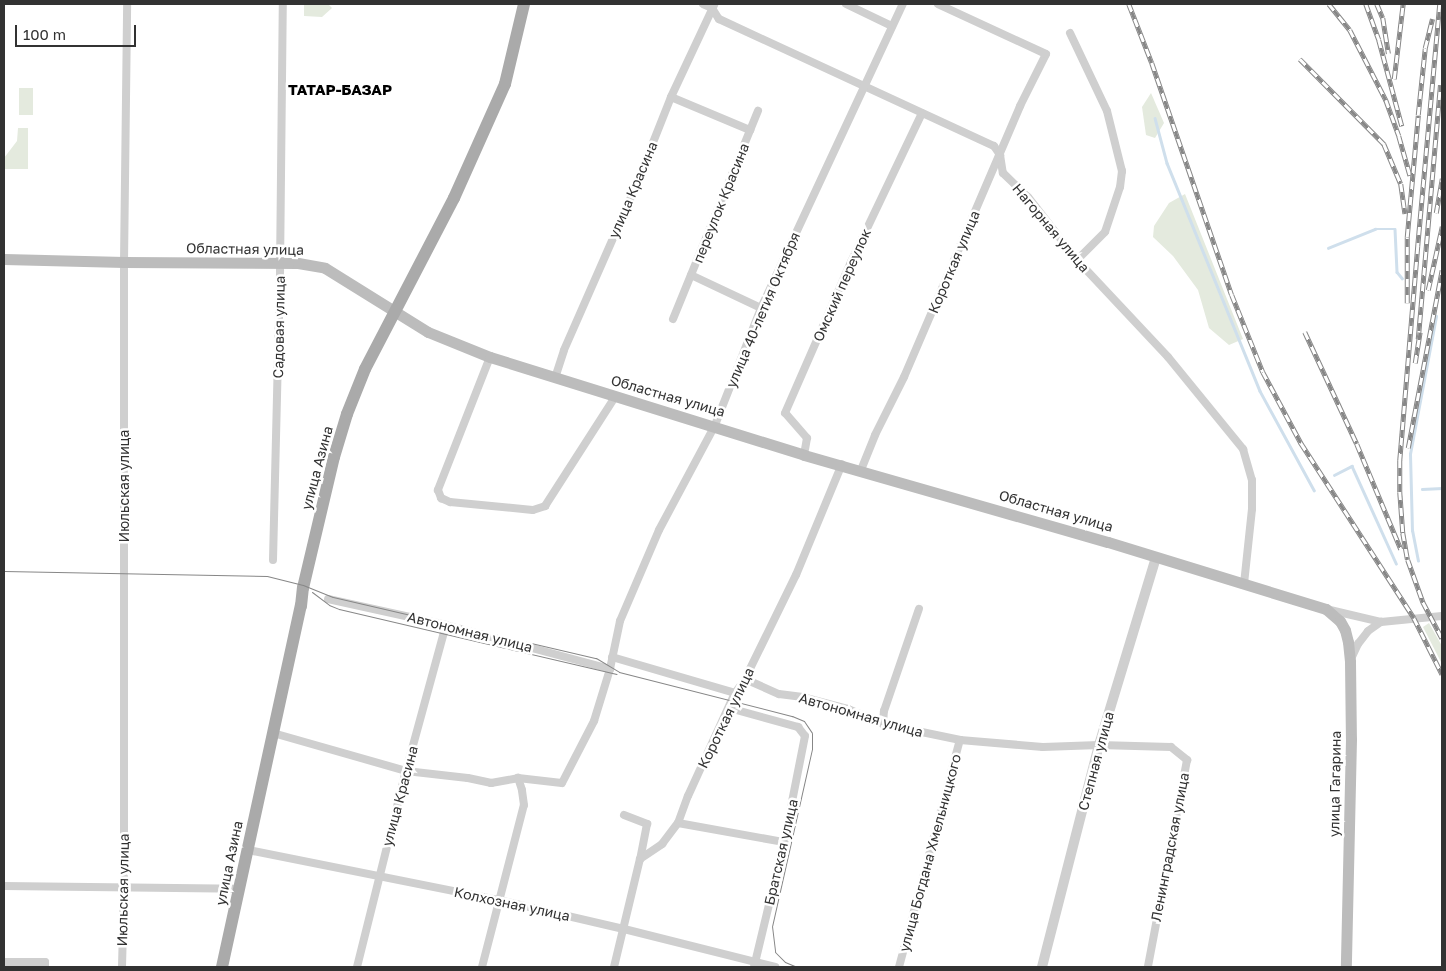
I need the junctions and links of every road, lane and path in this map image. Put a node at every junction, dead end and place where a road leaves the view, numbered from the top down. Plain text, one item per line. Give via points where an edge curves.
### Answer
1 (127, 4) edge
2 (283, 4) edge
3 (524, 4) edge
4 (703, 4) edge
5 (846, 4) edge
6 (904, 4) edge
7 (938, 4) edge
8 (713, 6) edge
9 (892, 26) junction
10 (1070, 33) dead end
11 (863, 86) junction
12 (670, 97) junction
13 (758, 111) dead end
14 (922, 114) junction
15 (750, 130) junction
16 (1000, 155) junction
17 (4, 259) edge
18 (1077, 260) junction
19 (124, 262) junction
20 (280, 263) junction
21 (691, 275) junction
22 (760, 308) junction
23 (397, 312) junction
24 (673, 319) dead end
25 (490, 357) junction
26 (555, 378) junction
27 (615, 397) junction
28 (715, 425) junction
29 (804, 455) junction
30 (842, 464) junction
31 (861, 470) junction
32 (1156, 557) junction
33 (273, 560) dead end
34 (1244, 584) junction
35 (328, 600) dead end
36 (919, 609) dead end
37 (1326, 609) junction
38 (1442, 616) edge
39 (1381, 622) junction
40 (446, 625) junction
41 (612, 657) junction
42 (1350, 662) junction
43 (610, 669) junction
44 (745, 679) junction
45 (735, 693) junction
46 (729, 708) junction
47 (883, 724) junction
48 (273, 733) junction
49 (960, 740) junction
50 (1100, 745) junction
51 (406, 771) junction
52 (518, 778) junction
53 (624, 815) dead end
54 (678, 823) junction
55 (784, 842) junction
56 (248, 850) junction
57 (640, 859) junction
58 (380, 876) junction
59 (4, 886) edge
60 (124, 888) junction
61 (239, 889) junction
62 (499, 900) junction
63 (624, 929) junction
64 (4, 962) edge
65 (755, 964) edge
66 (45, 967) edge
67 (122, 967) edge
68 (222, 967) edge
69 (357, 967) edge
70 (482, 967) edge
71 (614, 967) edge
72 (775, 967) edge
73 (899, 967) edge
74 (1042, 967) edge
75 (1148, 967) edge
76 (1346, 967) edge

1 - 19 street, Июльская улица
2 - 20 street, Садовая улица
3 - 23 main road, улица Азина via 505,84 454,198
4 - 8 street
5 - 9 street
6 - 9 street, улица 40-летия Октября
7 - 16 street, Короткая улица via 1046,54
8 - 11 street via 719,20
8 - 12 street, улица Красина
9 - 11 street, улица 40-летия Октября
10 - 18 street via 1107,111 1122,171 1105,232
11 - 14 street
11 - 22 street, улица 40-летия Октября
12 - 15 street, переулок Красина
12 - 26 street, улица Красина
13 - 15 street, переулок Красина
14 - 16 street via 994,146
14 - 29 street, Омский переулок via 851,262 785,413 807,438
15 - 21 street, переулок Красина
16 - 18 street, Нагорная улица via 1003,173 1028,197
16 - 31 street, Короткая улица
17 - 19 main road, Областная улица
18 - 34 street, Нагорная улица via 1168,357 1243,449 1252,480
19 - 20 main road, Областная улица
19 - 60 street, Июльская улица
20 - 23 main road, Областная улица via 325,268
20 - 33 street, Садовая улица
21 - 22 street, переулок Красина
21 - 24 street, переулок Красина
22 - 28 street, улица 40-летия Октября
23 - 25 main road, Областная улица via 428,332
23 - 48 main road, улица Азина via 365,369 334,457 302,588
25 - 26 main road, Областная улица
25 - 27 street via 438,490 441,498 450,502 532,510 545,506
26 - 27 main road, Областная улица
27 - 28 main road, Областная улица
28 - 29 main road, Областная улица
28 - 41 street, улица 40-летия Октября via 659,530 620,621
29 - 30 main road, Областная улица
30 - 31 main road, Областная улица
30 - 44 street, Короткая улица via 796,575
31 - 32 main road, Областная улица
32 - 34 main road, Областная улица
32 - 50 street, Степная улица
34 - 37 main road, Областная улица
35 - 40 street, Автономная улица
36 - 47 street via 884,711
37 - 39 street
37 - 42 main road, улица Гагарина via 1345,630
38 - 39 street
39 - 42 street via 1363,638
40 - 43 street, Автономная улица
40 - 51 street, улица Красина
41 - 43 street, улица 40-летия Октября
41 - 45 street
42 - 76 main road, улица Гагарина
43 - 52 street, улица 40-летия Октября via 594,721 562,783
44 - 45 street, Короткая улица
44 - 47 street, Автономная улица via 779,694 848,709
45 - 46 street, Короткая улица
46 - 54 street, Короткая улица
46 - 55 street, Братская улица via 798,727 805,736
47 - 49 street, Автономная улица
48 - 51 street
48 - 56 main road, улица Азина
49 - 50 street, Автономная улица via 1043,747
49 - 73 street, улица Богдана Хмельницкого
50 - 74 street, Степная улица
50 - 75 street, Ленинградская улица via 1172,747 1187,760
51 - 52 street via 491,783
51 - 58 street, улица Красина
52 - 62 street via 524,805
53 - 57 street via 647,824
54 - 55 street
54 - 57 street, Короткая улица via 662,844
55 - 65 street, Братская улица
56 - 58 street, Колхозная улица
56 - 61 main road, улица Азина
57 - 63 street
58 - 62 street, Колхозная улица
58 - 69 street, улица Красина
59 - 60 street
60 - 61 street
60 - 67 street, Июльская улица
61 - 68 main road, улица Азина
62 - 63 street, Колхозная улица
62 - 70 street
63 - 65 street, Колхозная улица
63 - 71 street
64 - 66 street via 45,962
65 - 72 street, Колхозная улица

